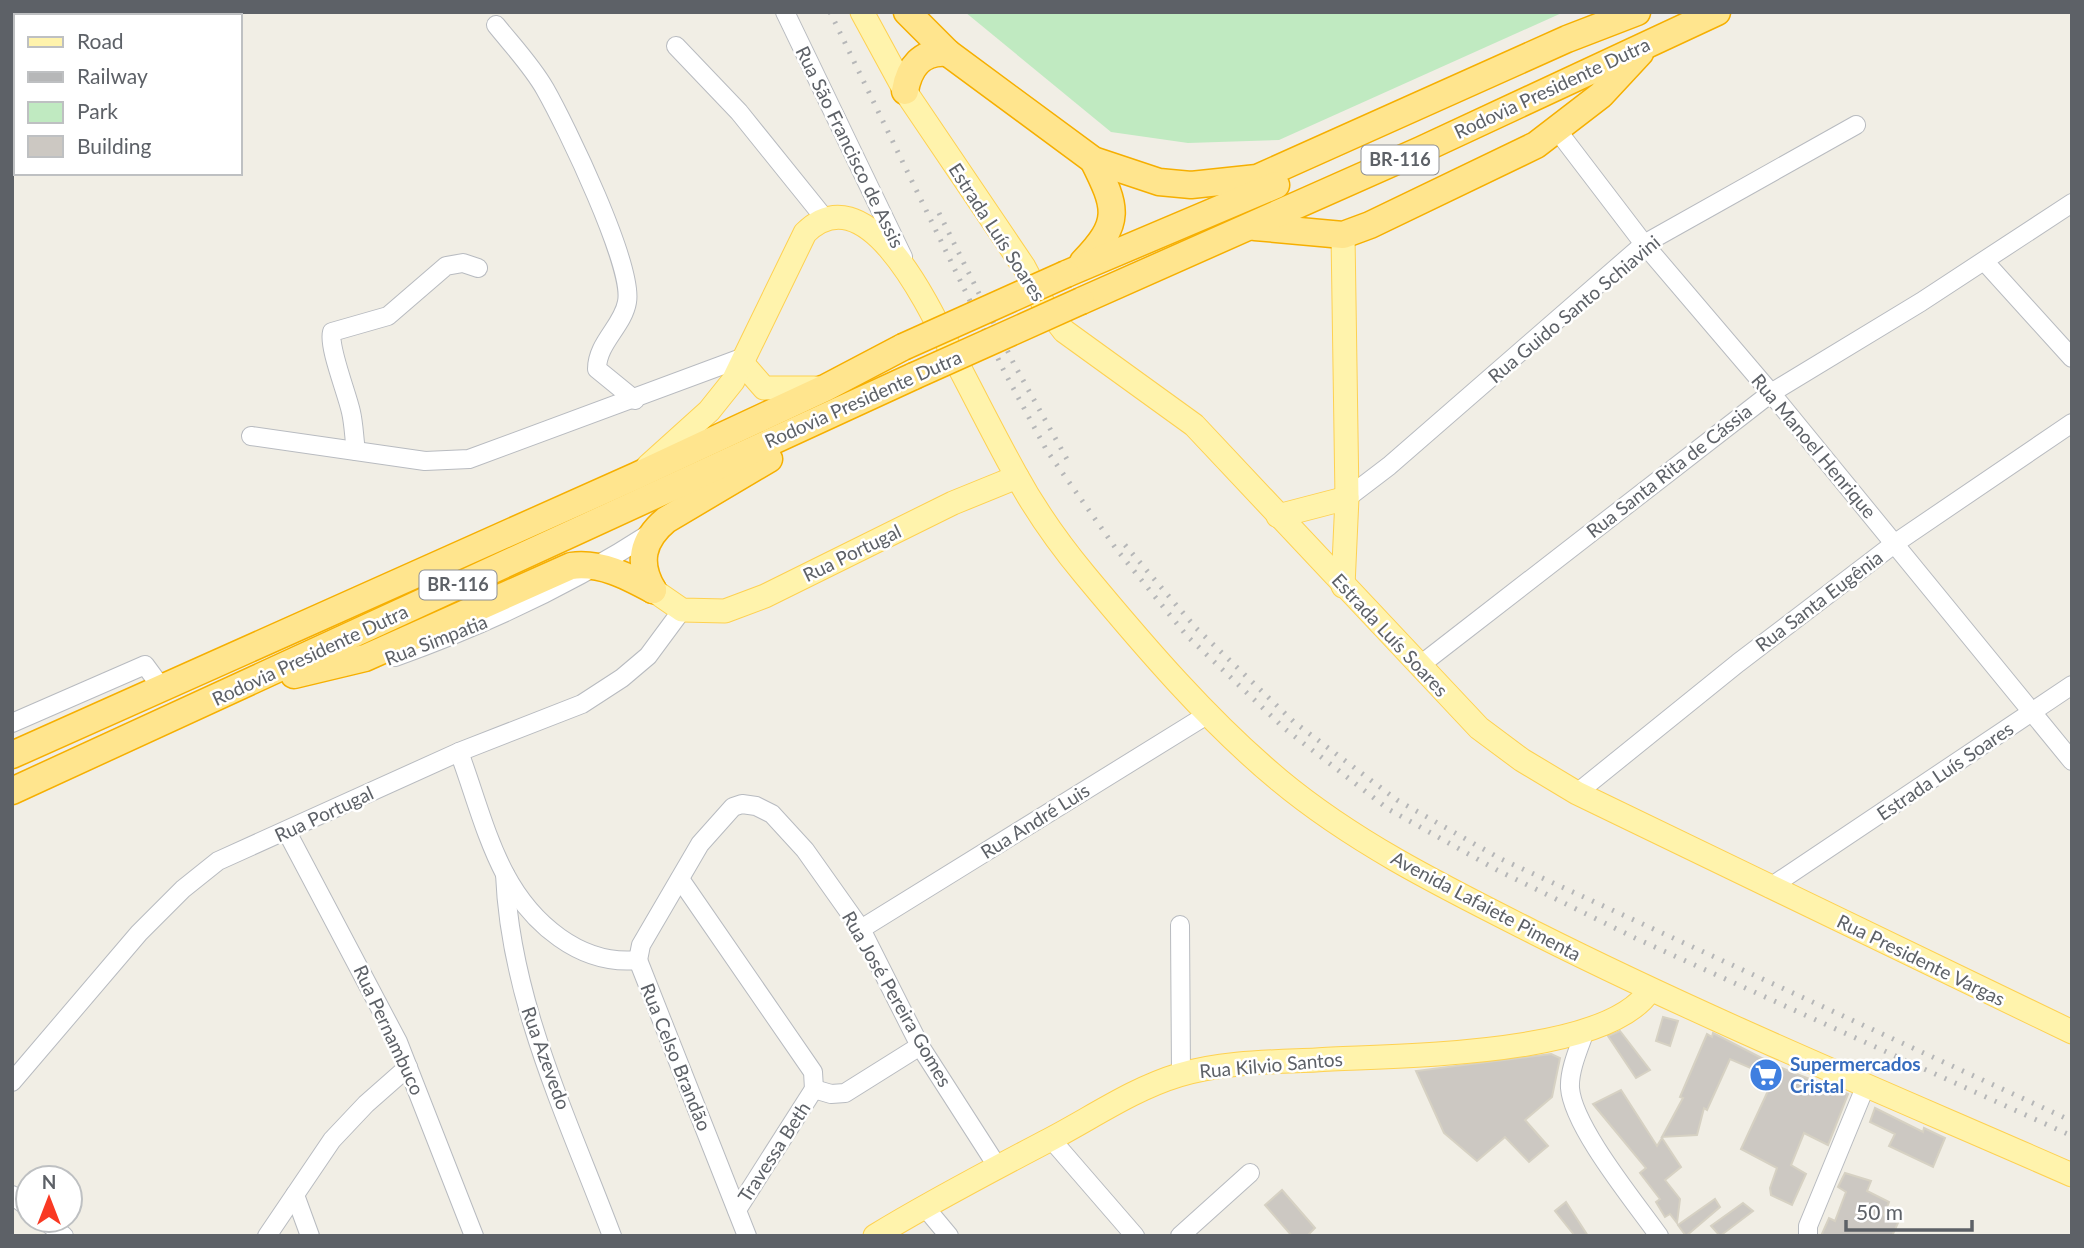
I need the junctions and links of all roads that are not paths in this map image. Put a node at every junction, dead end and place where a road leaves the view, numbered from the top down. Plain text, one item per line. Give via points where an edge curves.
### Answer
1 (785, 12) edge
2 (862, 12) edge
3 (907, 12) edge
4 (1637, 12) edge
5 (1650, 12) edge
6 (1717, 12) edge
7 (496, 24) dead end
8 (1650, 43) junction
9 (676, 46) dead end
10 (948, 53) junction
11 (905, 91) junction
12 (1856, 125) dead end
13 (1557, 130) junction
14 (1093, 160) junction
15 (2072, 203) edge
16 (826, 220) junction
17 (1253, 226) junction
18 (1343, 235) junction
19 (1644, 244) junction
20 (1985, 262) junction
21 (478, 268) dead end
22 (1071, 271) junction
23 (915, 282) junction
24 (2072, 358) edge
25 (746, 360) junction
26 (825, 388) junction
27 (1771, 393) junction
28 (635, 400) junction
29 (2072, 423) edge
30 (809, 424) junction
31 (251, 436) dead end
32 (356, 451) junction
33 (636, 476) junction
34 (1017, 477) junction
35 (1347, 498) junction
36 (1278, 516) junction
37 (653, 531) junction
38 (1895, 544) junction
39 (598, 567) junction
40 (402, 583) junction
41 (1343, 586) junction
42 (653, 590) junction
43 (682, 610) junction
44 (1419, 666) junction
45 (156, 680) junction
46 (2072, 685) edge
47 (241, 687) junction
48 (1210, 713) junction
49 (2031, 714) junction
50 (12, 723) edge
51 (12, 745) edge
52 (458, 752) junction
53 (12, 755) edge
54 (2072, 761) edge
55 (12, 791) edge
56 (1577, 793) junction
57 (287, 832) junction
58 (505, 874) junction
59 (680, 879) junction
60 (1769, 888) junction
61 (1180, 925) dead end
62 (861, 929) junction
63 (638, 960) junction
64 (1650, 990) junction
65 (1585, 1031) junction
66 (2072, 1032) edge
67 (920, 1046) junction
68 (408, 1067) junction
69 (1181, 1074) junction
70 (12, 1082) edge
71 (1866, 1085) junction
72 (814, 1089) junction
73 (1051, 1139) junction
74 (997, 1166) junction
75 (1250, 1173) dead end
76 (2072, 1175) edge
77 (295, 1195) junction
78 (924, 1206) junction
79 (737, 1210) junction
80 (267, 1236) edge
81 (310, 1236) edge
82 (474, 1236) edge
83 (612, 1236) edge
84 (747, 1236) edge
85 (874, 1236) edge
86 (950, 1236) edge
87 (1135, 1236) edge
88 (1180, 1236) edge
89 (1659, 1236) edge
90 (1808, 1236) edge

1 - 23 street, Rua São Francisco de Assis
2 - 11 main road, Estrada Luís Soares
3 - 10 highway
4 - 14 highway via 1256,178 1216,184 1159,182
5 - 22 highway, Rodovia Presidente Dutra / BR-116 via 1204,217
6 - 8 highway, Rodovia Presidente Dutra / BR-116
7 - 28 street via 544,86 605,219 624,272 627,302 599,353 597,369
8 - 13 highway via 1601,95
8 - 17 highway, Rodovia Presidente Dutra / BR-116
9 - 16 street via 739,112
10 - 11 highway via 927,55 917,63
10 - 14 highway
11 - 36 main road, Estrada Luís Soares via 1064,331 1178,411
12 - 19 street, Rua Guido Santo Schiavini
13 - 18 highway via 1495,167
13 - 19 street, Rua Manoel Henrique
14 - 22 highway via 1110,192 1113,222 1105,240
15 - 20 street, Rua Santa Rita de Cássia
16 - 23 main road, Avenida Lafaiete Pimenta via 854,221 873,232 893,250
16 - 25 main road via 811,226 799,241
17 - 18 highway
17 - 30 highway, Rodovia Presidente Dutra / BR-116, bridge
18 - 35 main road
19 - 27 street, Rua Manoel Henrique
19 - 35 street, Rua Guido Santo Schiavini via 1389,467
20 - 24 street
20 - 27 street, Rua Santa Rita de Cássia
21 - 32 street via 463,263 446,266 388,316 332,332 330,345 345,387
22 - 26 highway, Rodovia Presidente Dutra / BR-116, bridge
23 - 34 main road, Avenida Lafaiete Pimenta
25 - 26 main road via 764,388
25 - 28 street
25 - 33 main road via 709,411
26 - 33 highway, Rodovia Presidente Dutra / BR-116
27 - 38 street, Rua Manoel Henrique
27 - 44 street, Rua Santa Rita de Cássia
28 - 32 street via 470,459 425,461
29 - 38 street, Rua Santa Eugênia
30 - 37 highway via 781,453
30 - 47 highway, Rodovia Presidente Dutra / BR-116
31 - 32 street
33 - 40 highway, Rodovia Presidente Dutra / BR-116
34 - 43 main road, Rua Portugal via 953,503 765,596 725,611
34 - 48 main road, Avenida Lafaiete Pimenta via 1083,573
35 - 36 main road
35 - 41 main road
36 - 41 main road, Estrada Luís Soares
37 - 39 street
37 - 42 highway via 644,548 643,568
38 - 49 street, Rua Manoel Henrique
38 - 56 street, Rua Santa Eugênia
39 - 42 highway
39 - 47 highway via 571,566 365,658
40 - 45 highway via 350,595
40 - 53 highway, Rodovia Presidente Dutra / BR-116
41 - 44 main road, Estrada Luís Soares
42 - 43 main road
43 - 52 street, Rua Portugal via 648,656 582,704
44 - 56 main road, Estrada Luís Soares via 1479,728
45 - 50 street via 145,664
45 - 51 highway
46 - 49 street, Estrada Luís Soares
47 - 55 highway, Rodovia Presidente Dutra / BR-116
48 - 62 street, Rua André Luis
48 - 64 main road, Avenida Lafaiete Pimenta via 1279,779 1388,856
49 - 54 street, Rua Manoel Henrique
49 - 60 street, Estrada Luís Soares
52 - 57 street, Rua Portugal
52 - 58 street, Rua Celso Brandão
56 - 60 main road, Estrada Luís Soares
57 - 68 street, Rua Pernambuco via 341,929
57 - 70 street, Rua Portugal via 218,861 183,889 139,933
58 - 63 street, Rua Celso Brandão via 550,931 576,948 598,958
58 - 83 street, Rua Azevedo via 507,924 517,975
59 - 62 street, Rua José Pereira Gomes via 700,844 733,807 756,806 772,814 805,850
59 - 63 street, Rua José Pereira Gomes via 641,945
59 - 72 street via 813,1072
60 - 66 main road, Rua Presidente Vargas
61 - 69 street
62 - 67 street, Rua José Pereira Gomes
63 - 79 street, Rua Celso Brandão
64 - 65 main road, Rua Kilvio Santos via 1636,1007
64 - 71 main road, Avenida Lafaiete Pimenta
65 - 69 main road, Rua Kilvio Santos via 1537,1042 1433,1054 1222,1067
65 - 89 street via 1570,1086 1573,1106
67 - 72 street, Travessa Beth via 845,1093
67 - 74 street, Rua José Pereira Gomes
68 - 77 street via 332,1140
68 - 82 street, Rua Pernambuco
69 - 73 main road, Rua Kilvio Santos via 1111,1105
71 - 76 main road, Avenida Lafaiete Pimenta
71 - 90 street via 1808,1226
72 - 79 street, Travessa Beth
73 - 74 main road, Rua Kilvio Santos
73 - 87 street
74 - 78 main road, Rua Kilvio Santos
75 - 88 street
77 - 80 street
77 - 81 street
78 - 85 main road, Rua Kilvio Santos
78 - 86 street
79 - 84 street, Rua Celso Brandão

